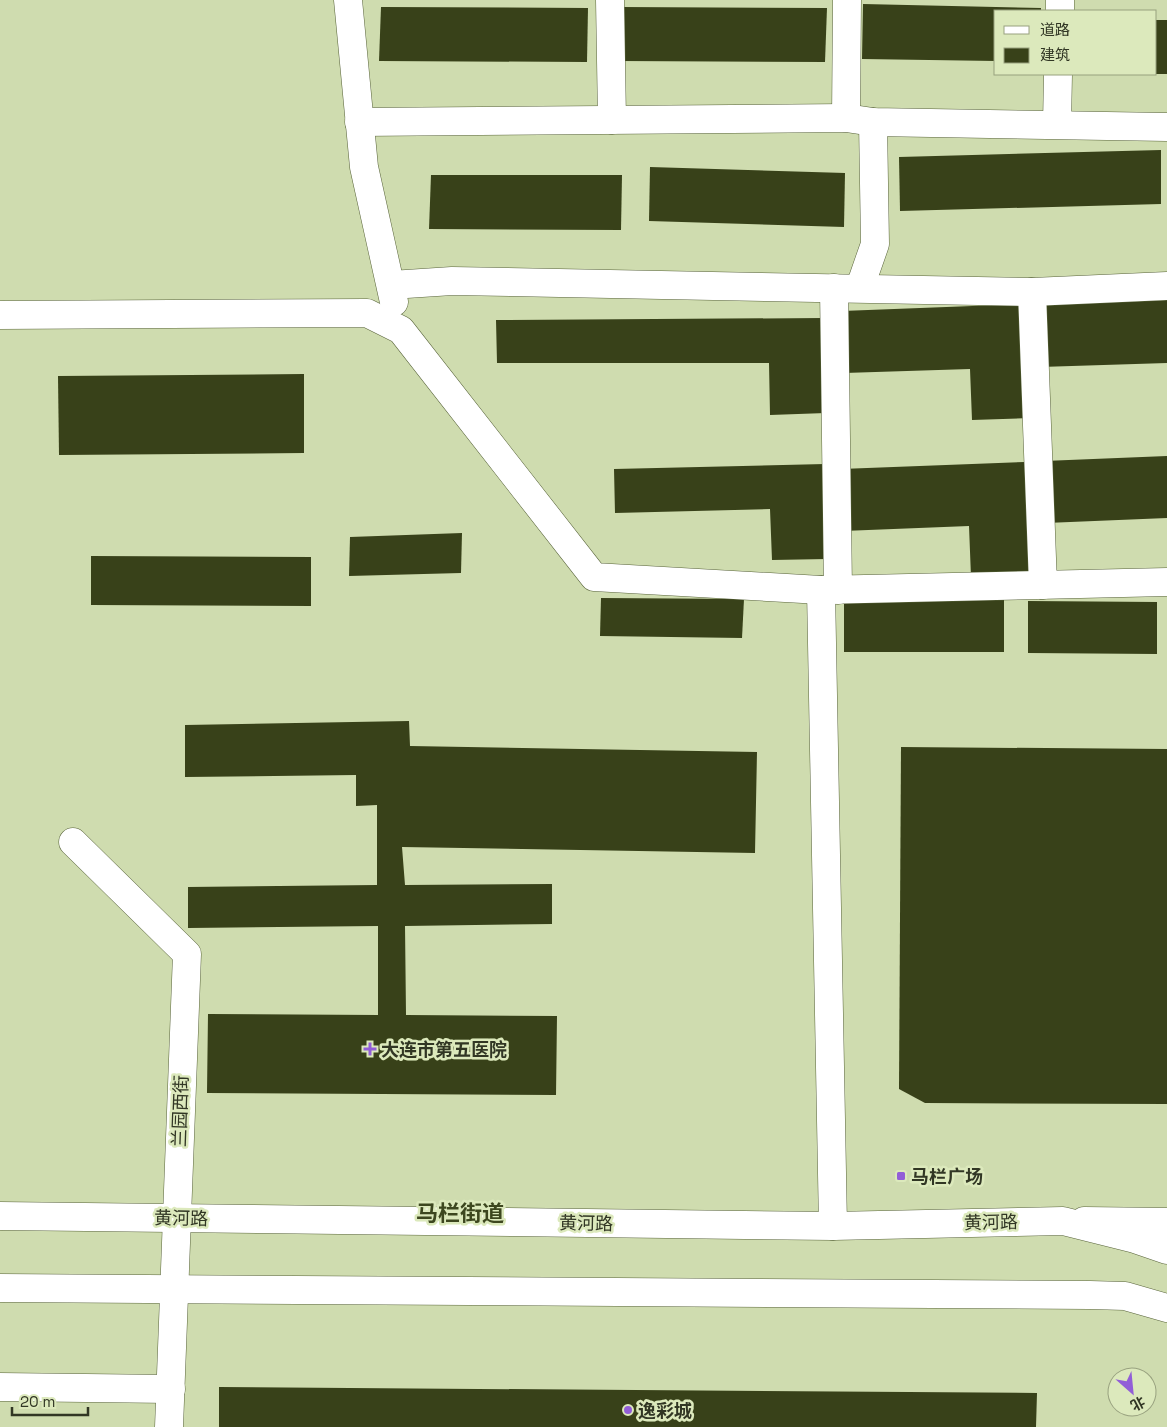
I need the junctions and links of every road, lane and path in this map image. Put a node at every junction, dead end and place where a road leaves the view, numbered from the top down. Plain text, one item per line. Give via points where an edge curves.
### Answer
1 (348, 0) edge
2 (610, 0) edge
3 (847, 0) edge
4 (1058, 75) edge
5 (846, 118) junction
6 (612, 120) junction
7 (359, 122) junction
8 (873, 122) junction
9 (1057, 124) junction
10 (1167, 127) edge
11 (391, 285) junction
12 (1167, 286) edge
13 (847, 288) junction
14 (1032, 292) junction
15 (0, 315) edge
16 (401, 330) junction
17 (1167, 582) edge
18 (1042, 585) junction
19 (829, 590) junction
20 (73, 842) dead end
21 (0, 1216) edge
22 (176, 1218) junction
23 (1063, 1221) junction
24 (1167, 1222) edge
25 (833, 1226) junction
26 (1167, 1250) edge
27 (0, 1288) edge
28 (172, 1289) junction
29 (1167, 1308) edge
30 (0, 1387) edge
31 (171, 1389) junction
32 (169, 1427) edge

1 - 7 street
2 - 6 street
3 - 5 street
4 - 9 street
5 - 6 street
5 - 8 street
6 - 7 street
7 - 11 street via 364,167
8 - 9 street
8 - 13 street via 875,244
9 - 10 street
11 - 13 street via 452,281
11 - 16 street
12 - 14 street
13 - 14 street
13 - 19 street
14 - 18 street
15 - 16 street via 367,313
16 - 19 street via 594,577
17 - 18 street
18 - 19 street
19 - 25 street
20 - 22 street, 兰园西街 via 187,954
21 - 22 street, 黄河路
22 - 25 street, 黄河路
22 - 28 street, 兰园西街
23 - 24 street
23 - 25 street, 黄河路
23 - 26 street, 黄河路
27 - 28 street
28 - 29 street via 1090,1295 1125,1296
28 - 31 street, 兰园西街
30 - 31 street
31 - 32 street, 兰园西街

